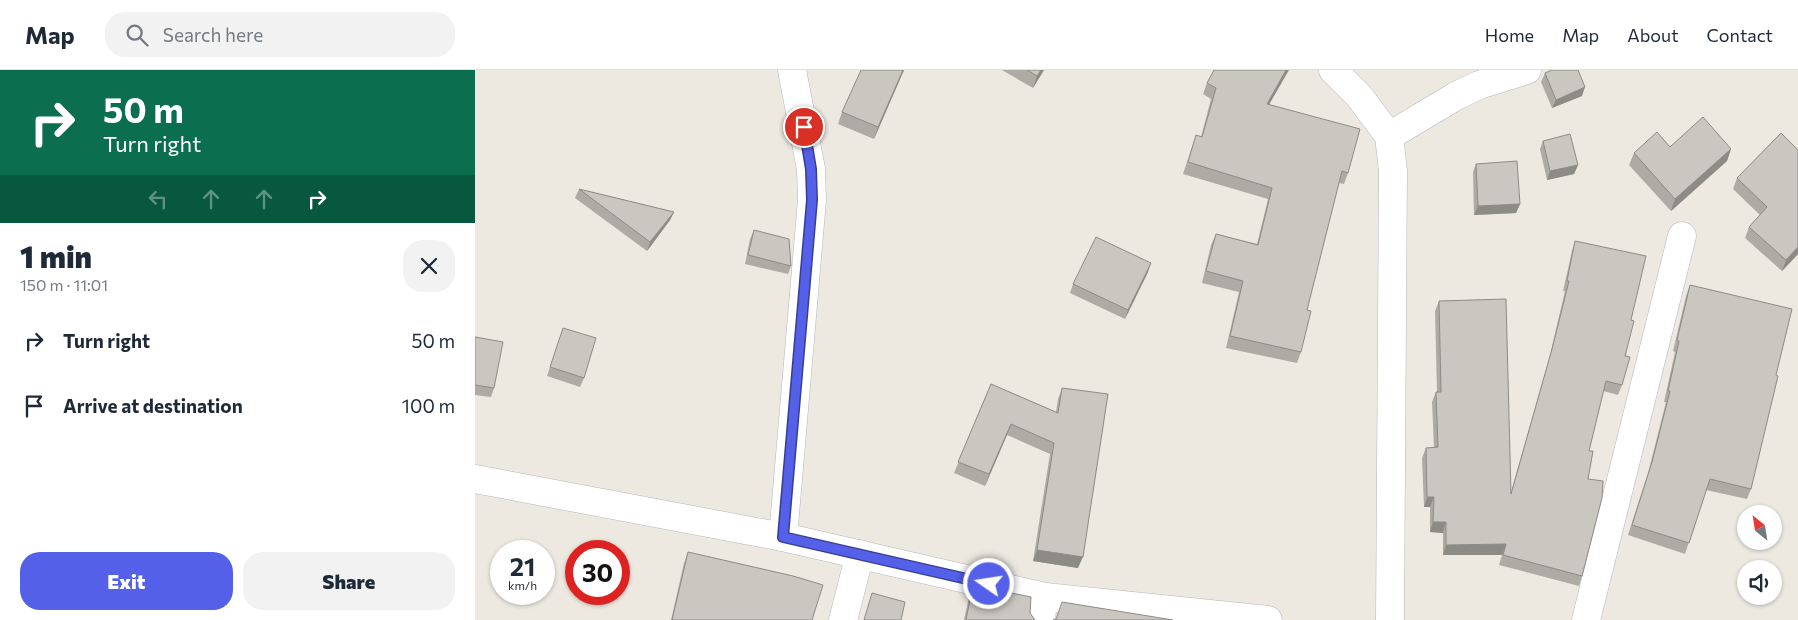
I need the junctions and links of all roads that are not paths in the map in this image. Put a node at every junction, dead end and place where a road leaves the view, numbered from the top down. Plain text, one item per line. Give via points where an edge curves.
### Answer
1 (792, 70) edge
2 (1333, 70) edge
3 (1527, 70) edge
4 (1389, 136) junction
5 (1682, 236) dead end
6 (475, 480) edge
7 (783, 537) junction
8 (861, 554) junction
9 (1042, 609) edge
10 (843, 620) edge
11 (1268, 620) edge
12 (1390, 620) edge
13 (1586, 620) edge

1 - 7 street via 811,169 812,200
2 - 4 street via 1359,96
3 - 4 street via 1479,85
4 - 12 street via 1393,170
5 - 13 street
6 - 7 street
7 - 8 street
8 - 9 street
8 - 10 street
9 - 11 street

